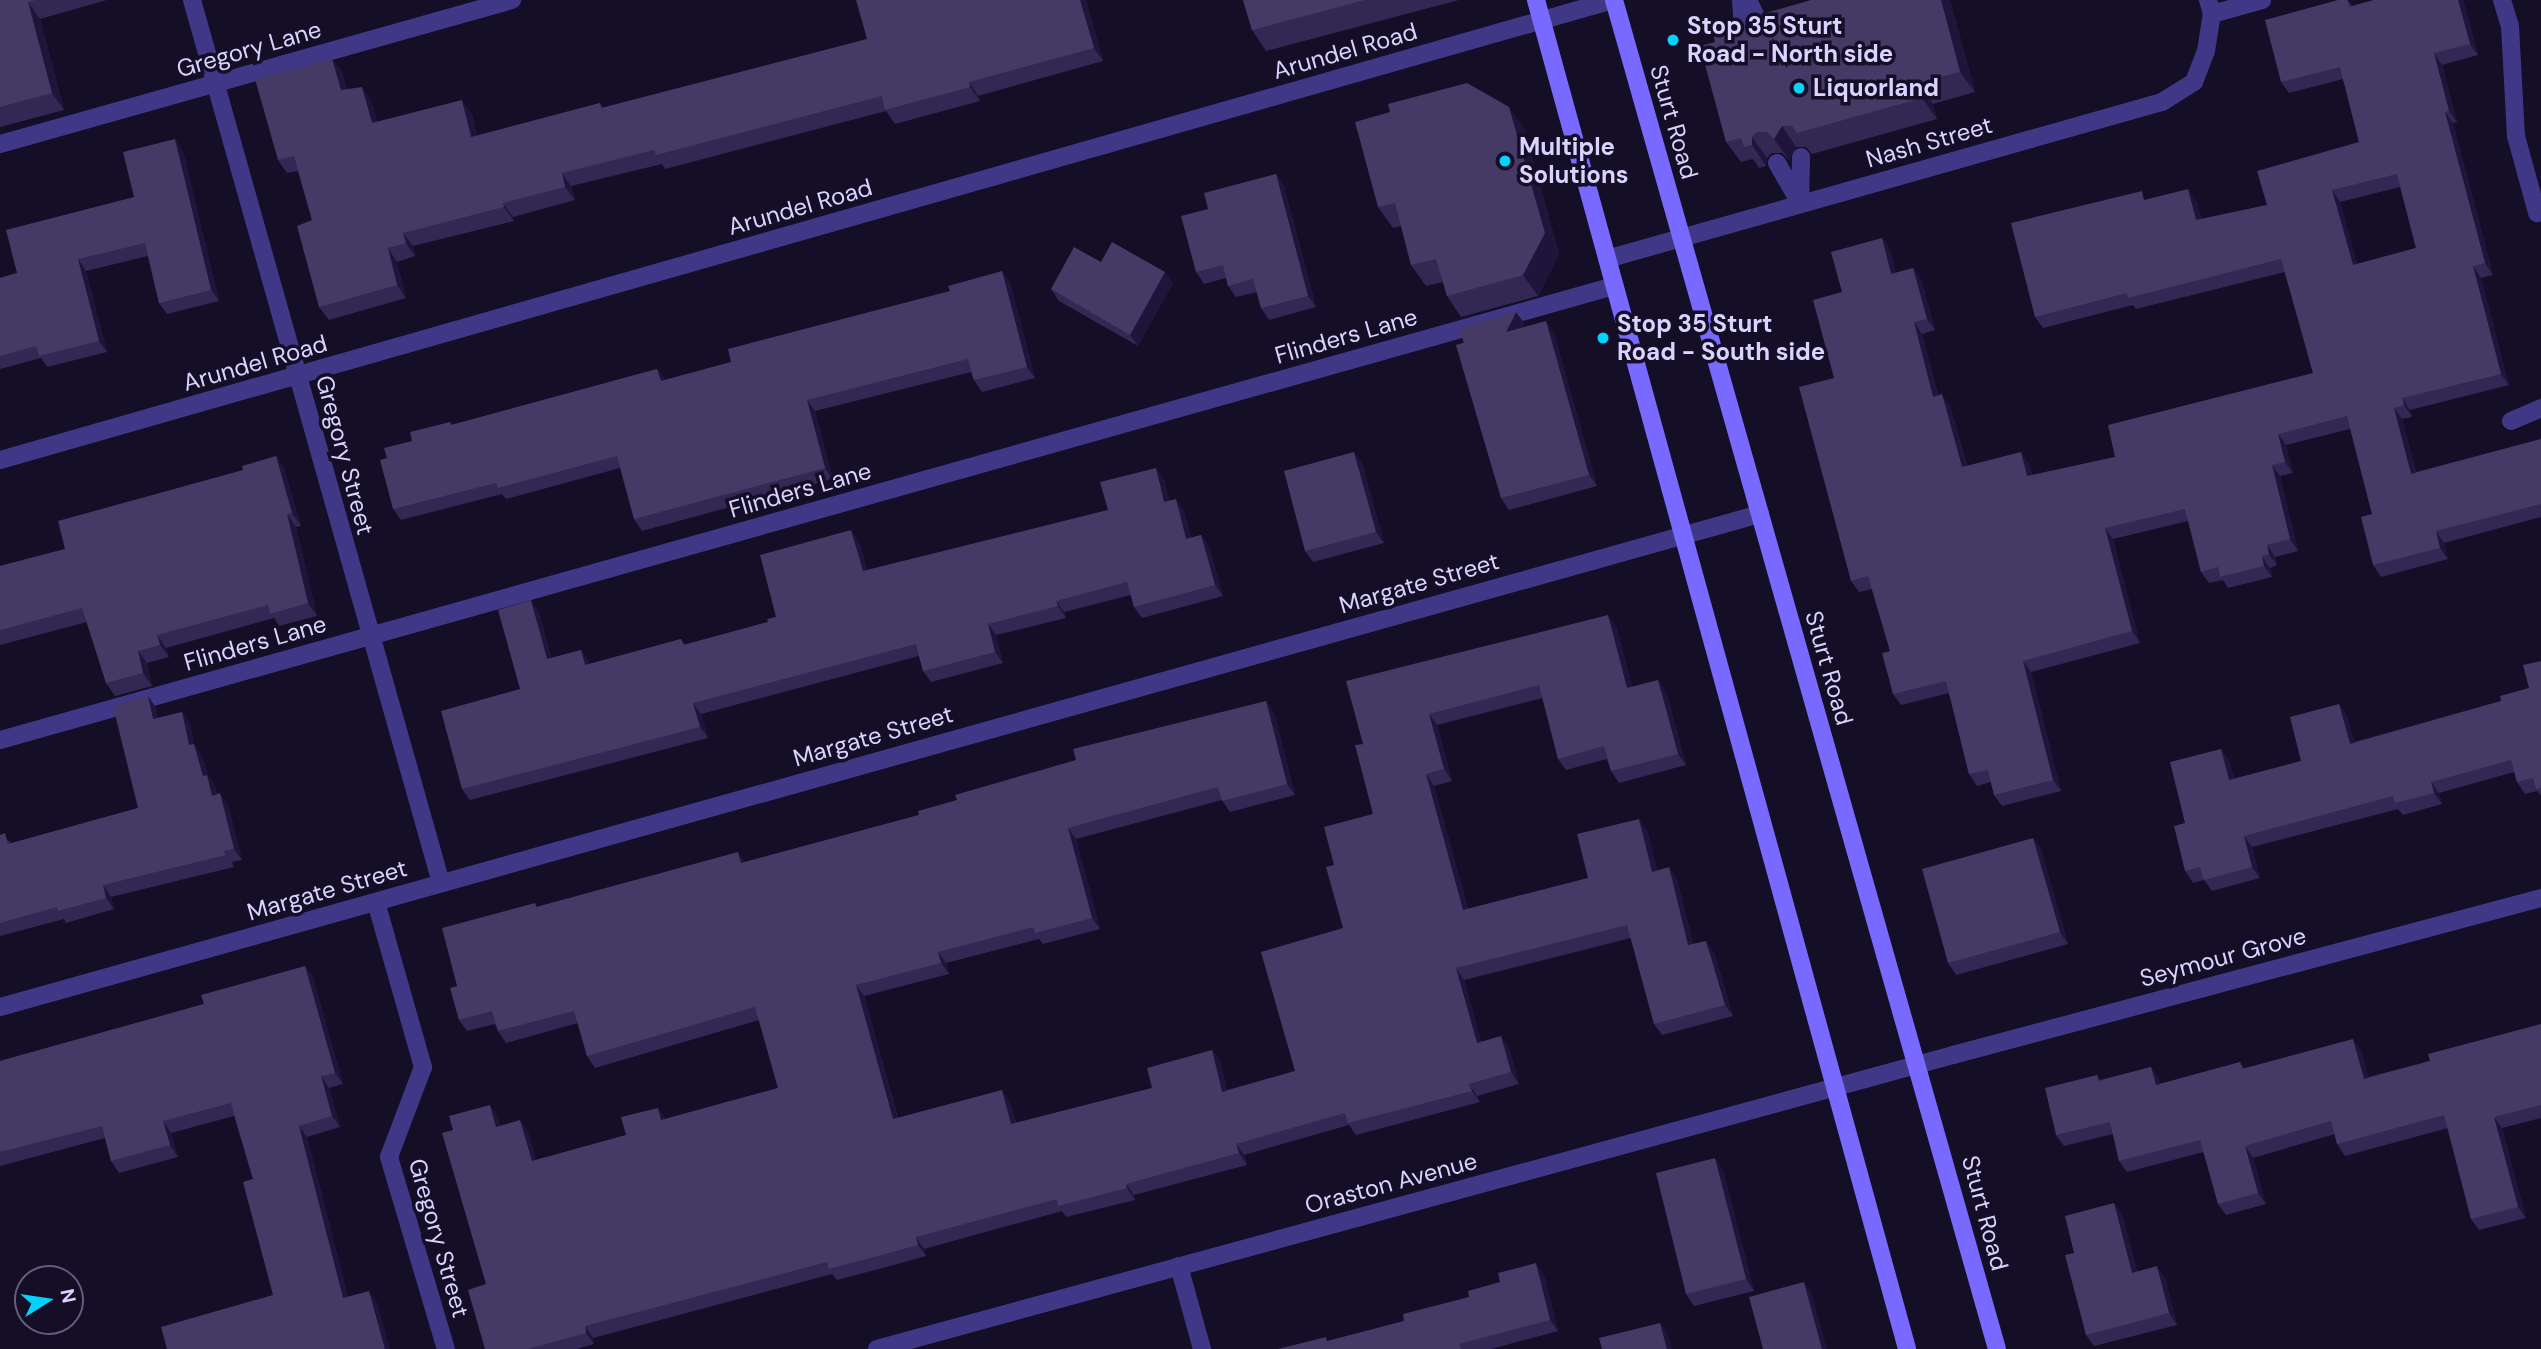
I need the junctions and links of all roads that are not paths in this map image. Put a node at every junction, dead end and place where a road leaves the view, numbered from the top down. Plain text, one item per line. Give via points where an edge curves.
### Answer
1 (192, 0) edge
2 (512, 0) edge
3 (1536, 0) edge
4 (1613, 0) edge
5 (1741, 0) edge
6 (1748, 0) edge
7 (2262, 0) edge
8 (2502, 0) edge
9 (2210, 7) edge
10 (1542, 20) junction
11 (1766, 37) edge
12 (1744, 43) edge
13 (216, 84) junction
14 (0, 144) edge
15 (1801, 157) edge
16 (1777, 163) edge
17 (1800, 204) junction
18 (2537, 213) dead end
19 (1681, 238) junction
20 (1607, 259) junction
21 (1614, 286) junction
22 (298, 376) junction
23 (2541, 408) edge
24 (2511, 421) dead end
25 (0, 460) edge
26 (1760, 514) junction
27 (1682, 534) junction
28 (369, 637) junction
29 (0, 740) edge
30 (441, 883) junction
31 (2541, 898) edge
32 (376, 902) junction
33 (0, 1007) edge
34 (1918, 1065) junction
35 (1833, 1087) junction
36 (1179, 1266) junction
37 (446, 1349) edge
38 (877, 1349) edge
39 (1202, 1349) edge
40 (1907, 1349) edge
41 (1997, 1349) edge

1 - 13 street, Gregory Street
2 - 13 street, Gregory Lane
3 - 10 main road
4 - 10 street, Arundel Road
4 - 19 main road, Sturt Road
5 - 12 street
6 - 11 street
7 - 9 street
8 - 18 street via 2510,26 2516,136
9 - 17 street, Nash Street via 2206,51 2194,82 2162,102
10 - 20 main road
10 - 22 street, Arundel Road
13 - 14 street, Gregory Lane
13 - 22 street, Gregory Street
15 - 17 street
16 - 17 street
17 - 19 street, Nash Street
19 - 20 street, Nash Street
19 - 26 main road, Sturt Road
20 - 21 main road
21 - 27 main road
21 - 28 street, Flinders Lane
22 - 25 street, Arundel Road
22 - 28 street, Gregory Street
23 - 24 street
26 - 27 street, Margate Street
26 - 34 main road, Sturt Road
27 - 30 street, Margate Street
27 - 35 main road
28 - 29 street, Flinders Lane
28 - 30 street, Gregory Street
30 - 32 street, Margate Street
31 - 34 street, Seymour Grove
32 - 33 street, Margate Street
32 - 37 street, Gregory Street via 423,1067 389,1157
34 - 35 street, Oraston Avenue
34 - 41 main road, Sturt Road
35 - 36 street, Oraston Avenue
35 - 40 main road
36 - 38 street, Oraston Avenue
36 - 39 street

